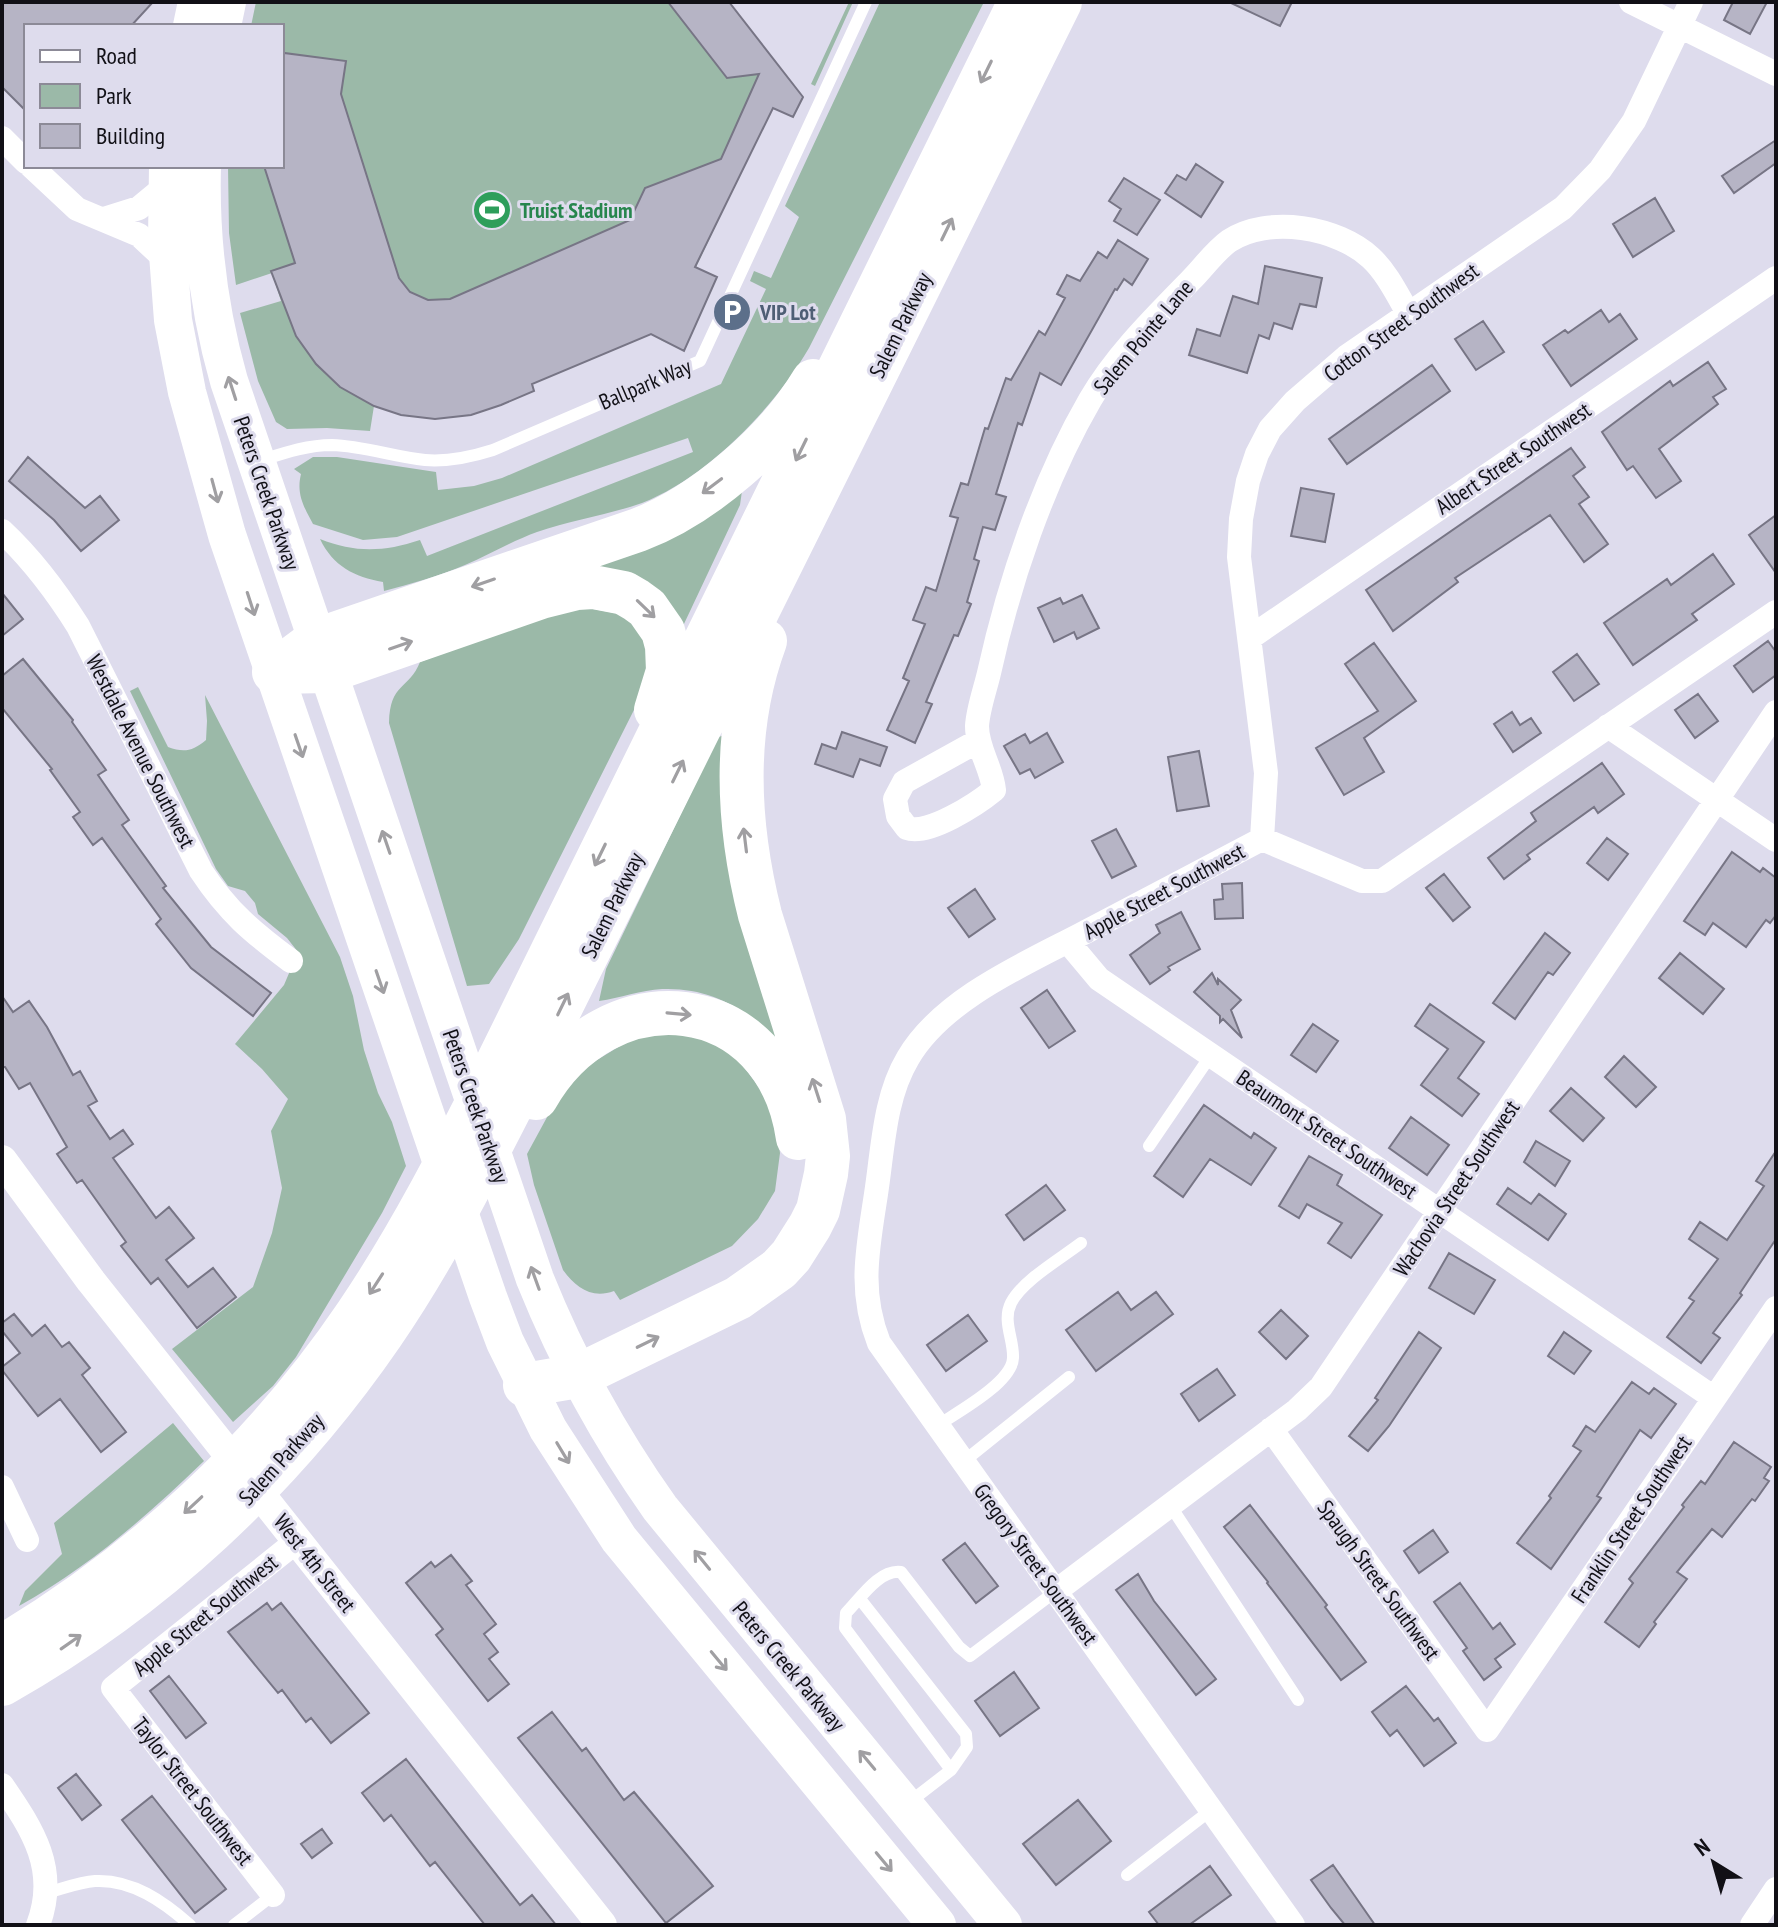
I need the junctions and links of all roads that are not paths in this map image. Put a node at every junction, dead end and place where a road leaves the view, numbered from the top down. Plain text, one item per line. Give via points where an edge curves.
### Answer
1 (197, 2) edge
2 (227, 2) edge
3 (866, 2) edge
4 (1020, 2) edge
5 (1060, 2) edge
6 (1631, 2) edge
7 (1691, 2) edge
8 (192, 24) edge
9 (222, 24) edge
10 (1680, 25) junction
11 (1776, 74) edge
12 (2, 138) edge
13 (24, 160) edge
14 (33, 168) edge
15 (202, 168) edge
16 (168, 175) edge
17 (104, 219) junction
18 (897, 254) junction
19 (167, 261) junction
20 (1774, 282) edge
21 (1408, 313) junction
22 (839, 447) junction
23 (256, 462) junction
24 (2, 531) edge
25 (1776, 612) edge
26 (1251, 637) junction
27 (322, 656) junction
28 (274, 672) junction
29 (1776, 712) edge
30 (1608, 726) junction
31 (978, 741) dead end
32 (634, 785) junction
33 (1719, 800) junction
34 (1262, 839) junction
35 (1776, 840) edge
36 (1068, 942) junction
37 (291, 961) dead end
38 (1211, 1055) junction
39 (1149, 1146) dead end
40 (2, 1160) edge
41 (477, 1173) junction
42 (879, 1174) joint
43 (1440, 1211) junction
44 (1081, 1243) dead end
45 (1776, 1308) edge
46 (572, 1363) junction
47 (1069, 1377) dead end
48 (525, 1385) junction
49 (1714, 1398) junction
50 (937, 1426) junction
51 (1271, 1429) junction
52 (963, 1462) junction
53 (2, 1487) edge
54 (1170, 1505) junction
55 (27, 1540) dead end
56 (297, 1541) junction
57 (1056, 1591) junction
58 (860, 1599) junction
59 (3, 1671) edge
60 (113, 1688) joint
61 (1298, 1700) dead end
62 (1487, 1730) joint
63 (951, 1770) junction
64 (2, 1785) edge
65 (905, 1806) junction
66 (1211, 1810) junction
67 (1127, 1875) dead end
68 (1776, 1889) edge
69 (273, 1895) joint
70 (42, 1910) edge
71 (190, 1925) edge
72 (234, 1925) edge
73 (602, 1925) edge
74 (937, 1925) edge
75 (1003, 1925) edge
76 (1293, 1925) edge
77 (1752, 1925) edge

1 - 8 main road
2 - 9 main road
3 - 23 lane, Ballpark Way via 700,361 473,457 427,460 329,445
4 -> 18 highway, Salem Parkway
22 -> 5 highway, Salem Parkway
6 - 10 street
7 - 10 street, Cotton Street Southwest
10 - 11 street
10 - 21 street, Cotton Street Southwest via 1634,121 1600,170 1563,208
12 - 13 street
14 - 17 street via 77,209
23 -> 15 main road, Peters Creek Parkway via 213,314 203,240
16 - 17 street via 139,208
16 - 19 main road, Peters Creek Parkway
17 - 19 street via 139,235
18 -> 27 highway via 869,276 818,373 783,423 688,504 638,530
18 -> 32 highway, Salem Parkway
19 -> 28 main road, Peters Creek Parkway via 187,392 227,535
20 - 26 street, Albert Street Southwest
21 - 26 street, Cotton Street Southwest via 1295,401 1270,429 1257,454 1241,519 1239,557
21 - 31 street, Salem Pointe Lane via 1371,258 1339,237 1293,227 1246,233 1228,242 1149,324 1090,399 1036,519 998,631 977,724
41 -> 22 highway, Salem Parkway
46 -> 22 highway via 738,1298 785,1263 818,1210 828,1156 824,1119 751,881 740,783 745,723 761,651 841,477
23 - 27 main road, Peters Creek Parkway
24 - 37 street, Westdale Avenue Southwest via 29,556 78,626 215,892 253,933
25 - 30 street, Apple Street Southwest
26 - 34 street, Cotton Street Southwest via 1266,773
27 - 28 highway
27 -> 32 highway via 560,592 593,587 624,593 656,619 669,661
46 -> 27 main road, Peters Creek Parkway via 535,1279
28 -> 48 main road, Peters Creek Parkway via 477,1267
29 - 33 street, Wachovia Street Southwest
30 - 33 street
30 - 34 street, Apple Street Southwest via 1382,881 1362,881
32 -> 59 highway, Salem Parkway via 436,1181 325,1359 255,1443 176,1521 87,1592
33 - 35 street
33 - 43 street, Wachovia Street Southwest
34 - 36 street, Apple Street Southwest
36 - 38 street, Beaumont Street Southwest via 1099,979
36 - 42 street, Apple Street Southwest via 968,999 915,1046 893,1092
38 - 39 lane
38 - 43 street, Beaumont Street Southwest
40 - 56 street, West 4th Street
41 -> 46 highway via 505,1153 562,1060 606,1029 644,1015 670,1012 719,1023 759,1052 787,1093 796,1124 799,1171 785,1213 769,1238 736,1267
59 -> 41 highway, Salem Parkway via 55,1652 152,1583 278,1465 384,1332
42 - 50 street, Gregory Street Southwest via 865,1265 866,1303 889,1361
43 - 49 street, Beaumont Street Southwest
43 - 51 street, Wachovia Street Southwest via 1321,1387
44 - 50 lane via 1020,1290 1009,1306 1013,1358 1008,1373
45 - 49 street, Franklin Street Southwest
46 - 48 highway
65 -> 46 main road, Peters Creek Parkway via 660,1508
47 - 52 lane
48 -> 74 main road, Peters Creek Parkway via 619,1539
49 - 62 street, Franklin Street Southwest
50 - 52 street, Gregory Street Southwest
51 - 54 street, Wachovia Street Southwest
51 - 62 street, Spaugh Street Southwest
52 - 57 street, Gregory Street Southwest
53 - 55 street
54 - 57 street, Wachovia Street Southwest
54 - 61 lane
56 - 60 street, Apple Street Southwest
56 - 73 street, West 4th Street
57 - 58 lane via 970,1656 901,1572 881,1578
57 - 66 street, Gregory Street Southwest
58 - 63 lane via 846,1613 845,1628
58 - 63 lane via 966,1734 967,1747
60 - 69 street, Taylor Street Southwest
63 - 65 lane
64 - 70 street via 42,1853 47,1875
65 - 75 main road, Peters Creek Parkway
66 - 67 lane
66 - 76 street, Gregory Street Southwest
68 - 77 street
69 - 72 lane
70 - 71 lane via 95,1881 122,1883 150,1895

